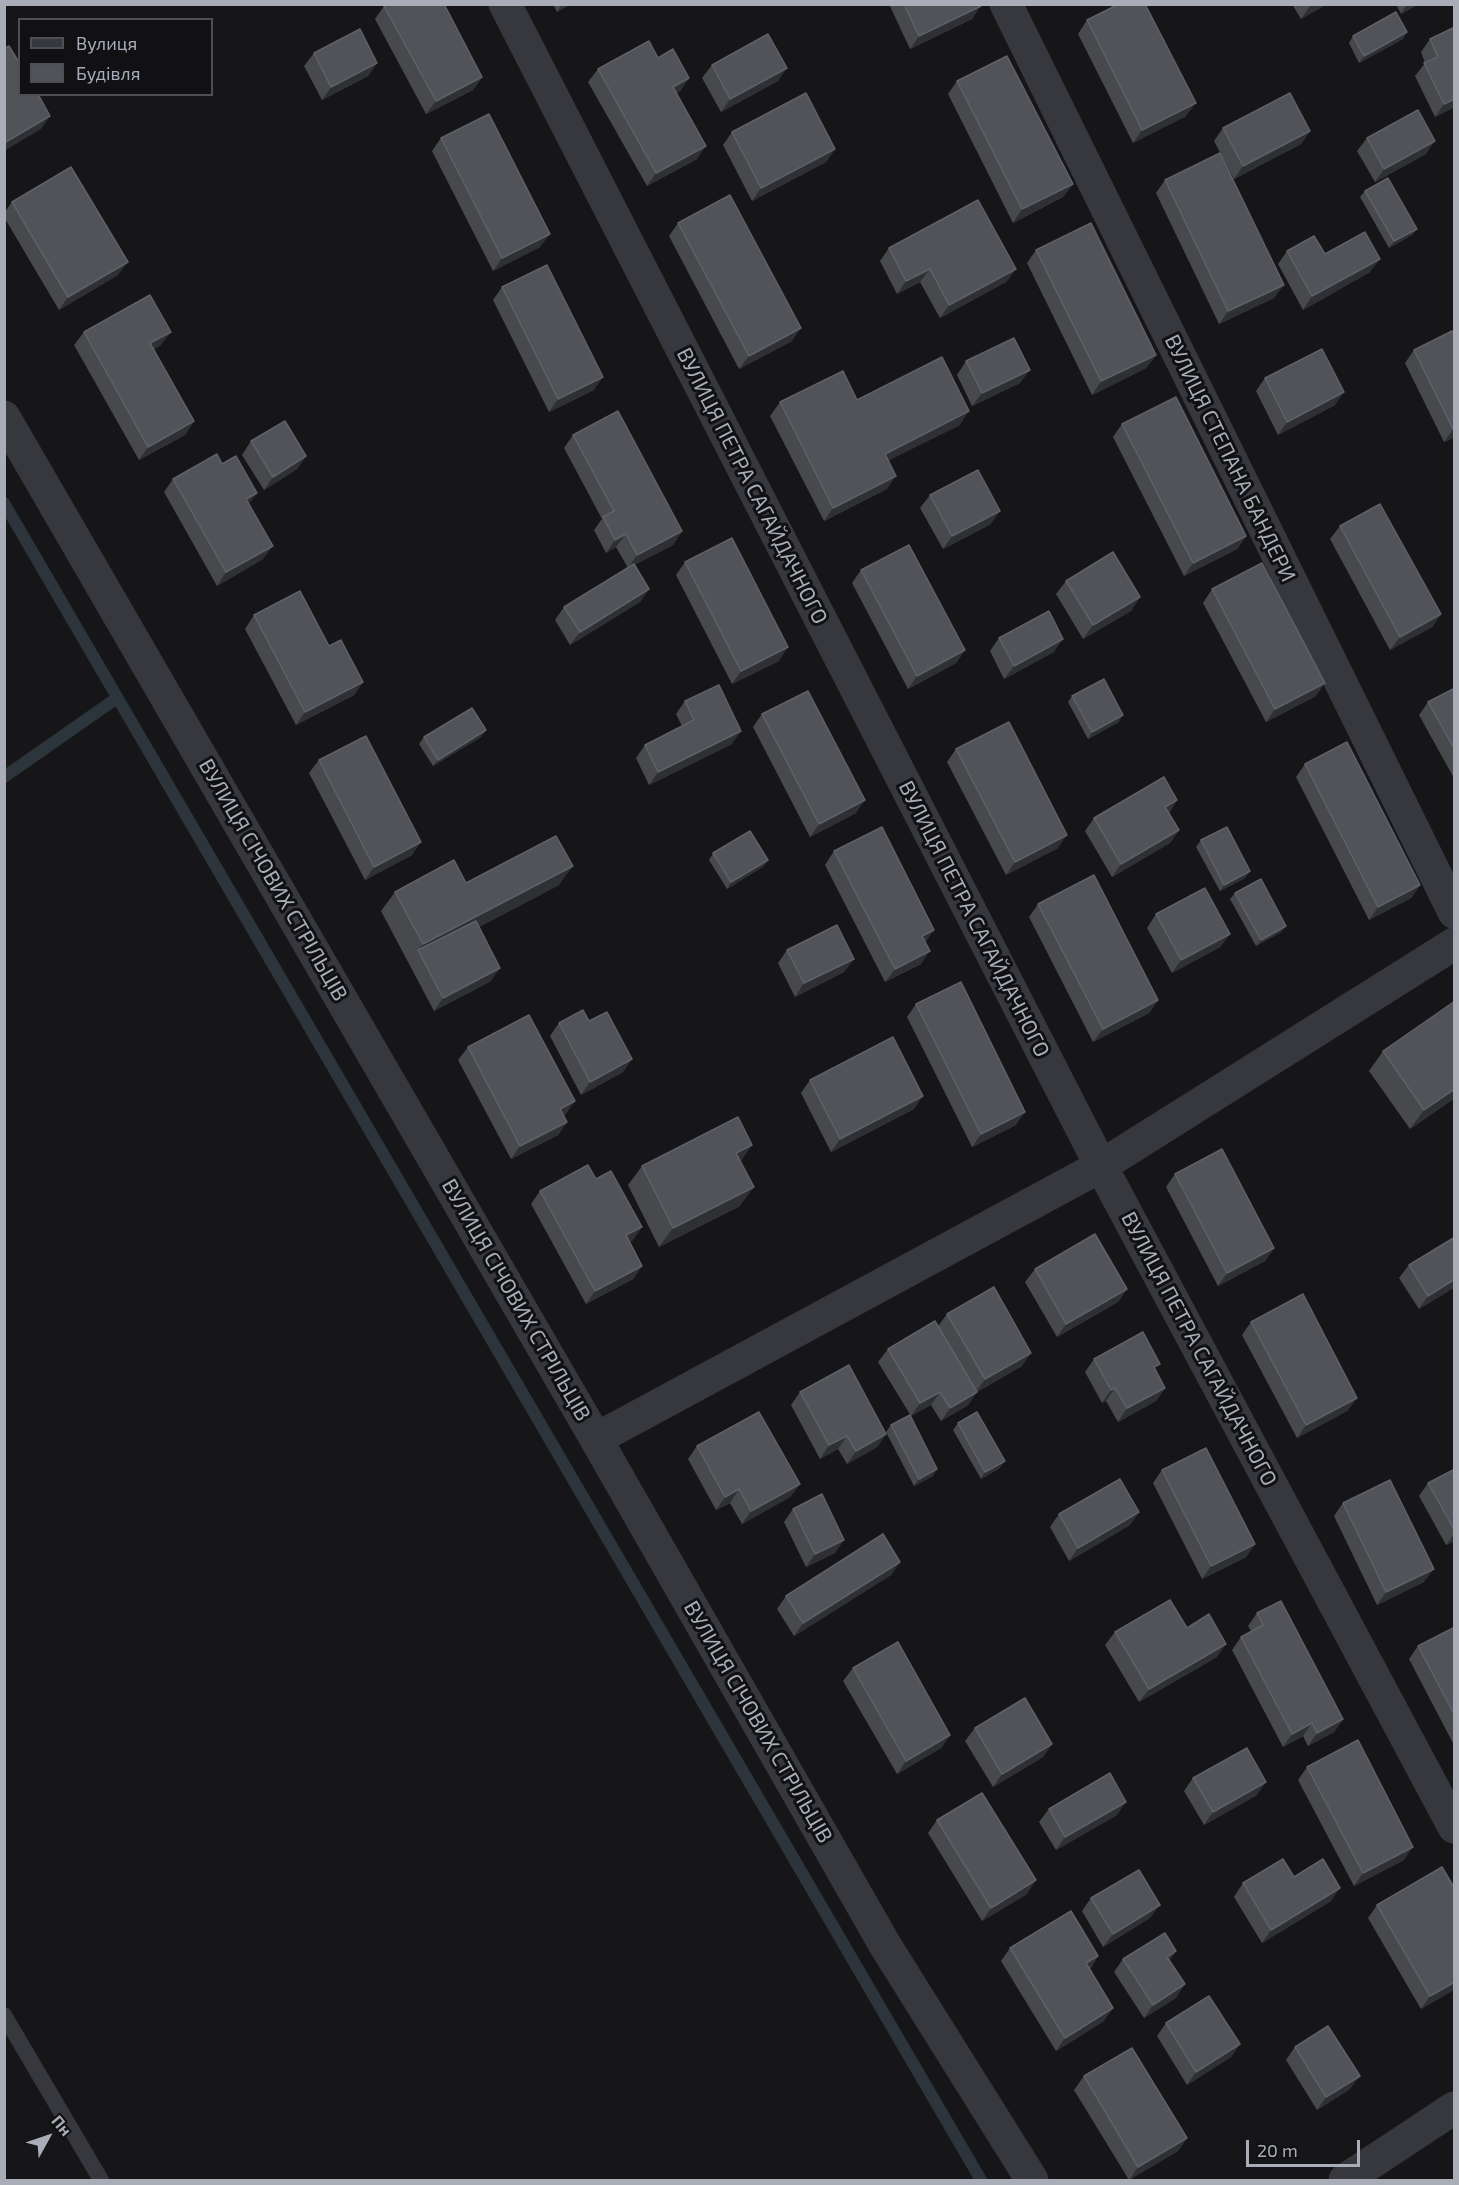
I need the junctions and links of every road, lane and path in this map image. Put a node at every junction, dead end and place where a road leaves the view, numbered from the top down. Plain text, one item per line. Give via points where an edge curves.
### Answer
1 (505, 4) edge
2 (1006, 4) edge
3 (4, 417) edge
4 (1455, 912) edge
5 (1455, 944) edge
6 (1101, 1166) junction
7 (596, 1439) junction
8 (1455, 1827) edge
9 (7, 2025) edge
10 (1455, 2108) edge
11 (101, 2181) edge
12 (1032, 2181) edge
13 (1345, 2181) edge

1 - 6 street, ВУЛИЦЯ ПЕТРА САГАЙДАЧНОГО
2 - 4 street, ВУЛИЦЯ СТЕПАНА БАНДЕРИ
3 - 7 street, ВУЛИЦЯ СІЧОВИХ СТРІЛЬЦІВ
5 - 6 street
6 - 7 street
6 - 8 street, ВУЛИЦЯ ПЕТРА САГАЙДАЧНОГО
7 - 12 street, ВУЛИЦЯ СІЧОВИХ СТРІЛЬЦІВ via 879,1935
9 - 11 lane
10 - 13 street

